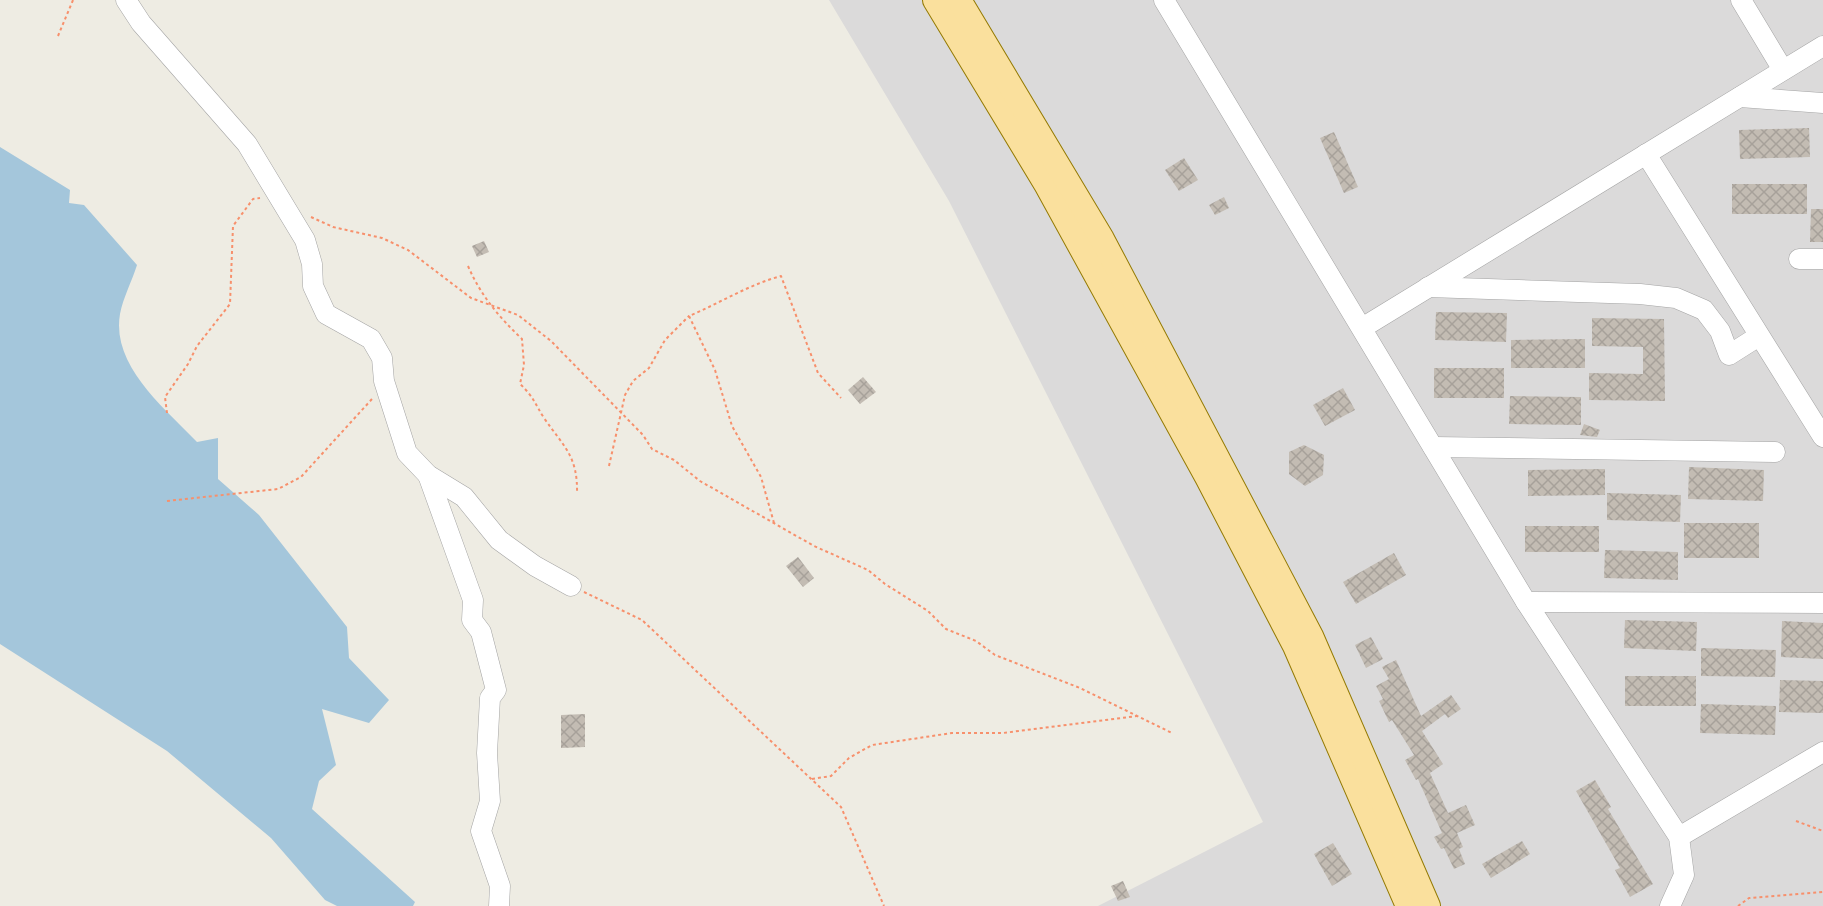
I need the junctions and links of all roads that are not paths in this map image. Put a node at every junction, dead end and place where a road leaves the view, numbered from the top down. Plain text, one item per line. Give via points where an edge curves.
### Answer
1 (126, 0) edge
2 (935, 0) edge
3 (959, 0) edge
4 (1164, 0) edge
5 (1741, 0) edge
6 (1823, 46) edge
7 (1784, 70) junction
8 (1740, 97) junction
9 (1823, 103) edge
10 (1646, 154) junction
11 (1093, 246) junction
12 (1799, 259) dead end
13 (1823, 259) edge
14 (1428, 287) junction
15 (1362, 328) junction
16 (1759, 336) junction
17 (1814, 409) edge
18 (1823, 437) edge
19 (1432, 447) junction
20 (1775, 452) dead end
21 (1215, 473) junction
22 (428, 475) junction
23 (571, 586) road end
24 (1526, 602) junction
25 (1823, 603) edge
26 (1823, 752) edge
27 (1679, 837) junction
28 (499, 906) edge
29 (1408, 906) edge
30 (1428, 906) edge
31 (1670, 906) edge

1 - 22 street via 141,23 247,144 305,240 313,286 326,314 371,339 382,358 384,381 407,453
2 - 11 main road via 1047,184
3 - 11 main road
4 - 15 street
5 - 7 street
6 - 7 street
7 - 8 street
8 - 9 street
8 - 10 street
10 - 14 street
10 - 16 street
11 - 21 main road
12 - 13 street
14 - 15 street
14 - 16 street via 1676,298 1704,310 1720,331 1729,355
15 - 19 street
16 - 17 street
17 - 18 street
19 - 20 street
19 - 24 street
21 - 29 main road
21 - 30 main road via 1311,636
22 - 23 street via 464,498 499,540
22 - 28 street via 473,600 472,620 482,632 496,690 490,698 487,753 490,801 481,831 500,886
24 - 25 street
24 - 27 street
26 - 27 street
27 - 31 street via 1684,874

